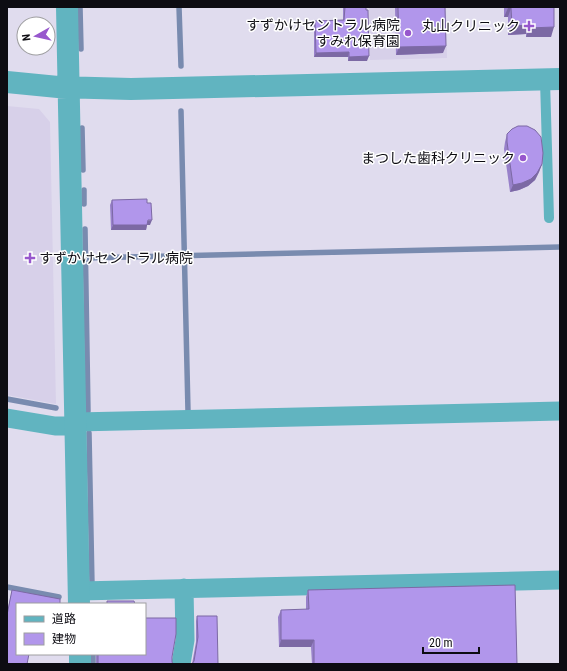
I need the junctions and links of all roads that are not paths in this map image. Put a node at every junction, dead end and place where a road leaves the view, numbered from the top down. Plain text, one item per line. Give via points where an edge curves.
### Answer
1 (67, 7) edge
2 (553, 80) edge
3 (7, 82) edge
4 (69, 88) junction
5 (549, 218) dead end
6 (560, 411) edge
7 (7, 418) edge
8 (76, 424) junction
9 (560, 580) edge
10 (184, 588) junction
11 (79, 597) edge
12 (181, 664) edge

1 - 4 street
2 - 4 street via 131,90
2 - 5 lane
3 - 4 street
4 - 8 street
6 - 8 street
7 - 8 street via 55,426
8 - 11 street
9 - 10 street
10 - 11 street
10 - 12 street via 185,640

